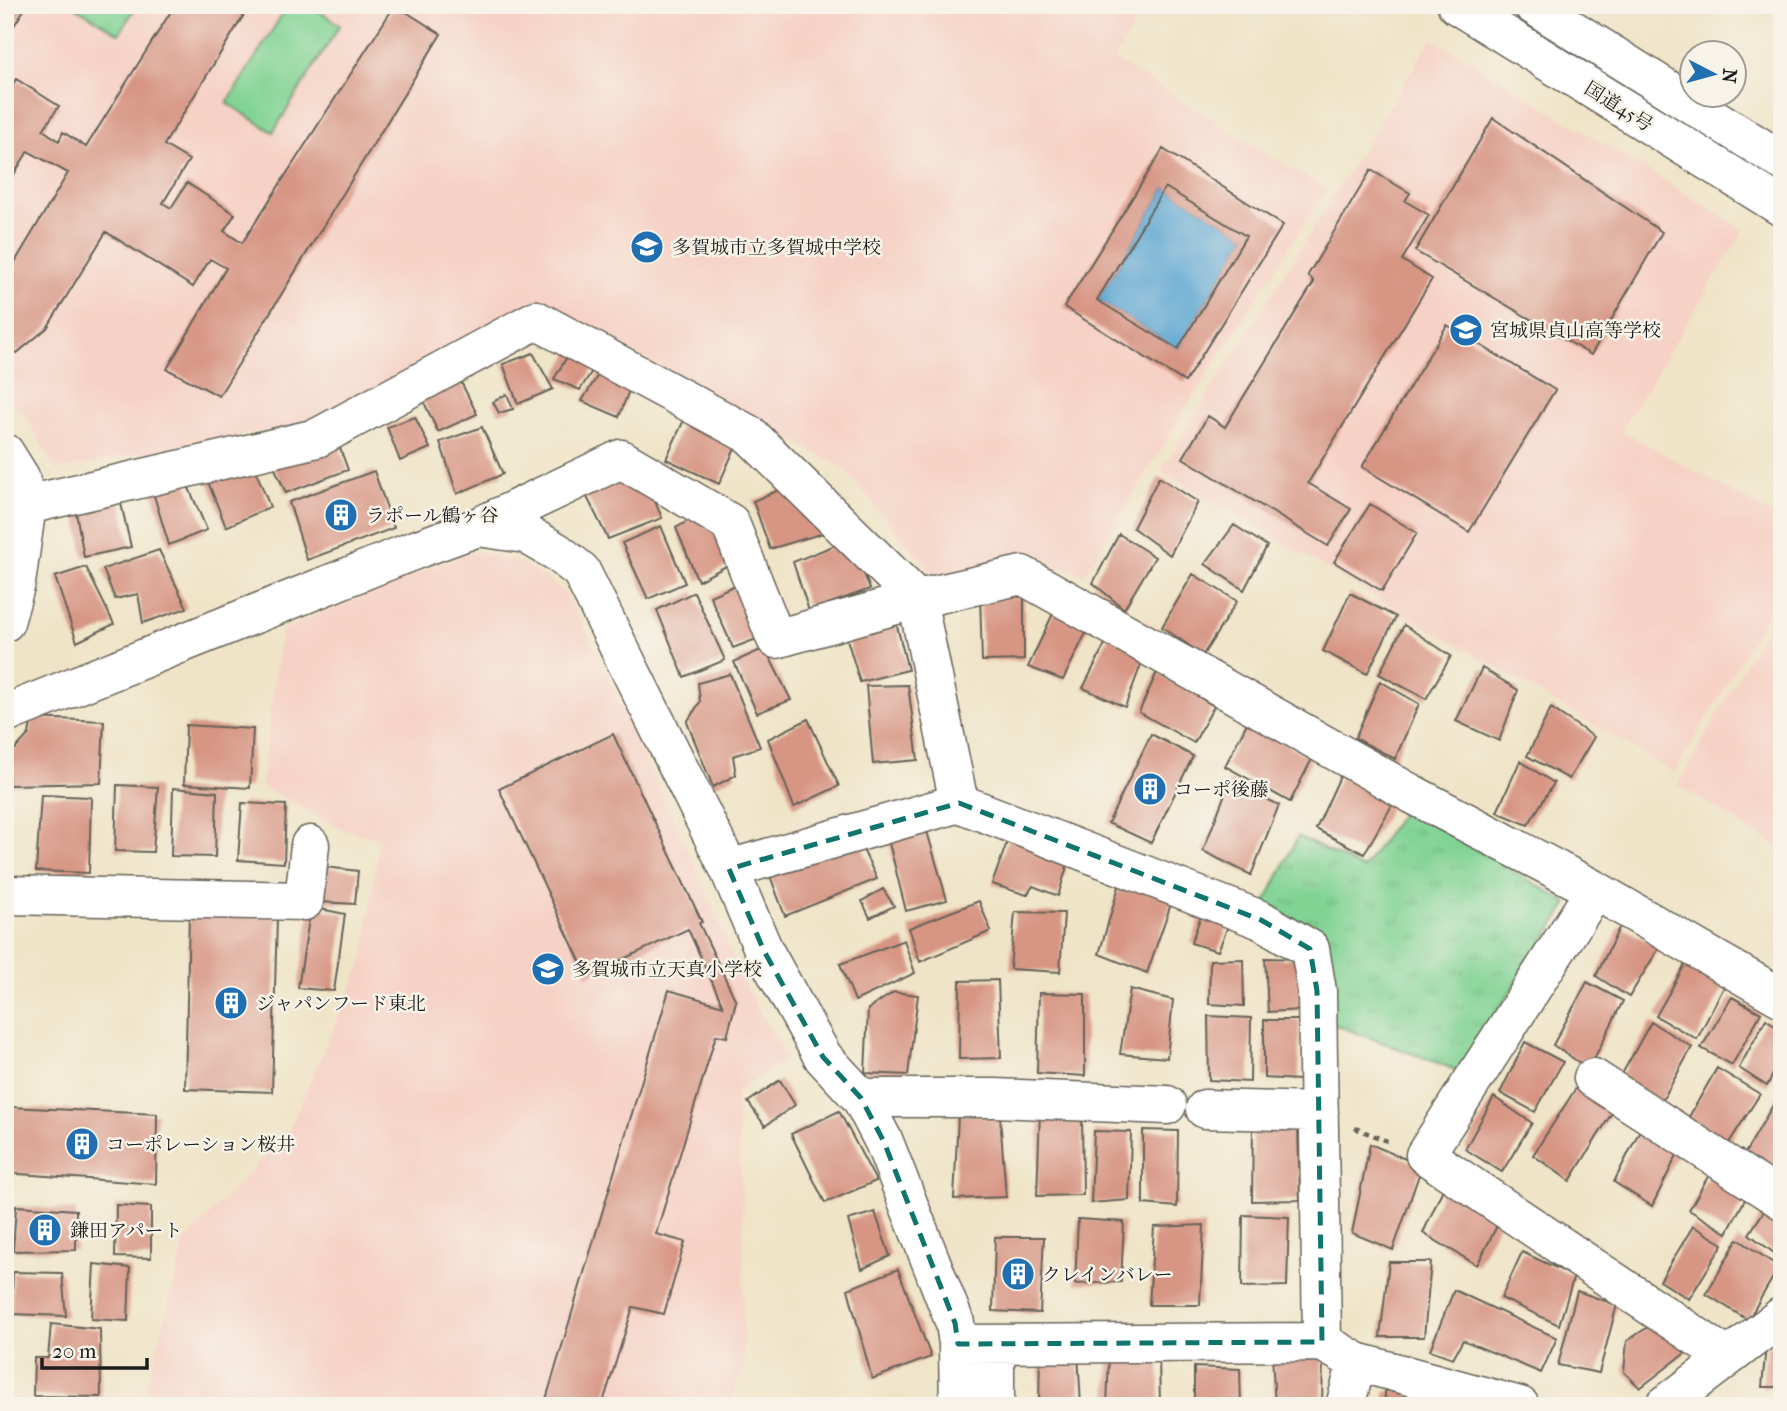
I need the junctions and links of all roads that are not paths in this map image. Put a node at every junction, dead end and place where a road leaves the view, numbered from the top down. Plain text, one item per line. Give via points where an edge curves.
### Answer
1 (1457, 5) edge
2 (1533, 5) edge
3 (1782, 161) edge
4 (1782, 207) edge
5 (5, 453) edge
6 (27, 505) junction
7 (478, 527) junction
8 (917, 599) junction
9 (5, 622) edge
10 (5, 715) edge
11 (959, 803) junction
12 (310, 845) dead end
13 (729, 869) junction
14 (1595, 890) junction
15 (5, 895) edge
16 (1782, 998) edge
17 (1593, 1078) dead end
18 (861, 1098) junction
19 (1167, 1105) dead end
20 (1205, 1109) dead end
21 (1319, 1112) junction
22 (1782, 1200) edge
23 (1782, 1316) edge
24 (1322, 1342) junction
25 (958, 1344) junction
26 (995, 1344) junction
27 (1727, 1357) junction
28 (1357, 1362) junction
29 (959, 1406) edge
30 (995, 1406) edge
31 (1345, 1406) edge
32 (1520, 1406) edge
33 (1664, 1406) edge

1 - 4 main road, 国道45号
2 - 3 main road, 国道45号
5 - 6 main road via 20,477
6 - 8 main road via 317,438 536,320 750,435
6 - 9 main road via 16,583
7 - 8 main road via 621,459 730,523 776,639
7 - 10 main road
7 - 13 main road via 526,534 581,571
8 - 11 main road
8 - 14 main road via 1021,575 1412,794
11 - 13 main road
11 - 21 main road via 1261,920 1310,949 1317,991
12 - 15 main road via 304,901
13 - 18 main road via 764,951 823,1056
14 - 16 main road
14 - 27 main road via 1425,1155
17 - 22 main road
18 - 19 main road
18 - 25 main road via 884,1142 955,1323
20 - 21 main road
21 - 24 main road
23 - 27 main road
24 - 26 main road
24 - 28 main road
25 - 26 main road
25 - 29 main road
26 - 30 main road
27 - 33 main road
28 - 31 main road
28 - 32 main road

